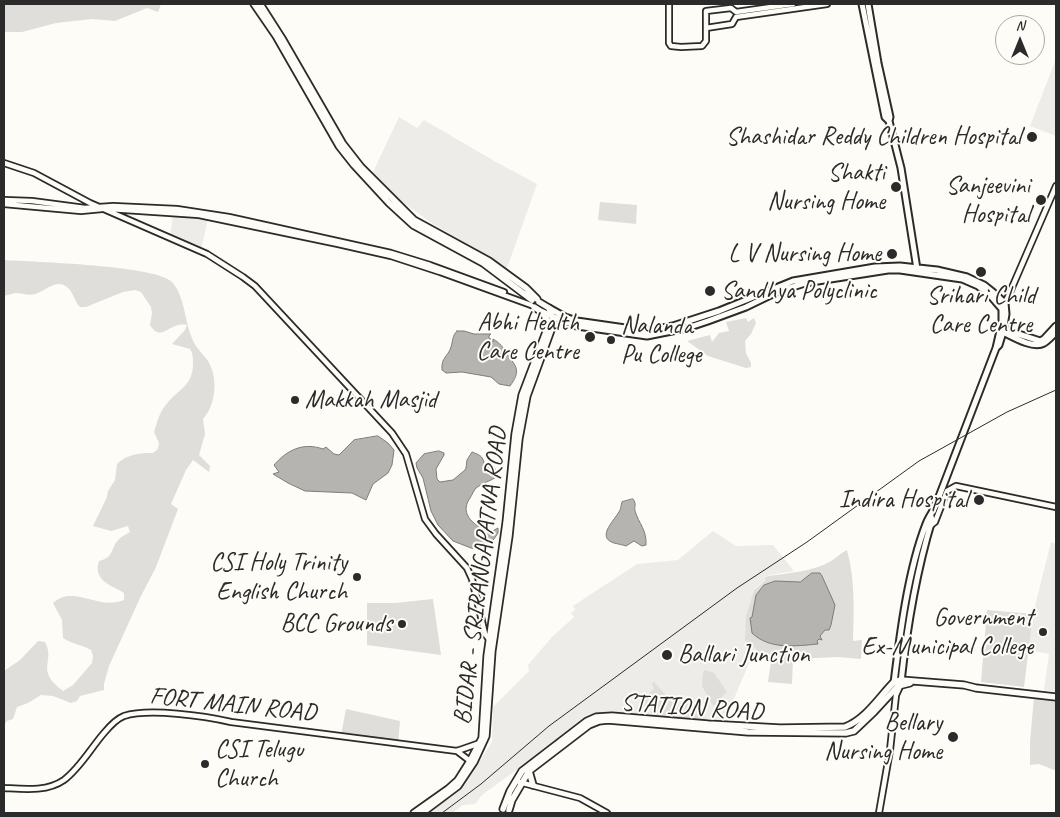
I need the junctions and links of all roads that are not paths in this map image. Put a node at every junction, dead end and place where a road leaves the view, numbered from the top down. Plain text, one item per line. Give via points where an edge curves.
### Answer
1 (254, 4) edge
2 (260, 4) edge
3 (669, 4) edge
4 (705, 4) edge
5 (793, 4) edge
6 (827, 4) edge
7 (862, 4) edge
8 (868, 4) edge
9 (706, 11) junction
10 (736, 15) junction
11 (706, 28) junction
12 (889, 121) junction
13 (4, 163) edge
14 (1056, 186) edge
15 (4, 202) edge
16 (101, 208) junction
17 (917, 270) junction
18 (519, 289) junction
19 (519, 299) junction
20 (535, 303) junction
21 (1005, 303) junction
22 (549, 308) junction
23 (1002, 309) junction
24 (564, 319) junction
25 (552, 322) junction
26 (1056, 326) edge
27 (1002, 330) junction
28 (1056, 332) edge
29 (1016, 338) junction
30 (1000, 342) junction
31 (996, 348) junction
32 (1056, 507) edge
33 (931, 516) junction
34 (930, 526) junction
35 (491, 640) junction
36 (897, 686) junction
37 (1056, 697) edge
38 (601, 718) junction
39 (481, 744) junction
40 (457, 751) junction
41 (470, 761) junction
42 (528, 771) junction
43 (518, 782) junction
44 (533, 785) junction
45 (4, 788) edge
46 (505, 811) edge
47 (414, 813) edge
48 (422, 813) edge
49 (607, 813) edge
50 (880, 813) edge

1 - 18 highway via 339,146 389,203 413,225 483,263
2 - 20 highway via 339,137 361,167 414,220 489,261 526,288
3 - 11 street via 671,46 702,46 706,41
4 - 9 street
5 - 10 street
6 - 10 street
7 - 12 main road via 885,116
8 - 12 main road
9 - 10 street via 731,8
9 - 11 street
10 - 11 street via 732,24
12 - 17 main road via 901,168
13 - 16 street via 48,180
14 - 21 street
15 - 16 street via 81,211
16 - 19 street via 199,215 338,244 391,256
16 - 19 street via 177,209 230,217 430,264
16 - 35 street via 207,254 255,286 392,433 406,454 425,519 467,568 485,634
17 - 21 main road via 937,270 966,277 984,285
17 - 23 main road via 970,283 990,295
17 - 24 main road via 890,265 793,281 719,311 646,331
17 - 24 main road via 888,270 805,283 708,321 648,336 577,326
18 - 19 highway
18 - 20 highway
19 - 20 street
20 - 22 highway
20 - 25 highway
21 - 23 street
21 - 27 main road
22 - 24 main road
22 - 25 highway
23 - 27 main road
24 - 25 main road
25 - 35 highway, BIDAR - SRIRANGAPATNA ROAD via 522,395
26 - 27 main road via 1040,341
27 - 29 main road
27 - 30 main road
27 - 31 main road
28 - 29 main road via 1038,345
29 - 30 main road
30 - 31 main road
31 - 33 main road
32 - 34 street via 956,486 947,491 935,522
33 - 34 main road
33 - 36 main road via 913,570
34 - 36 main road via 915,584
35 - 39 highway, BIDAR - SRIRANGAPATNA ROAD
35 - 39 highway via 486,736
36 - 37 highway via 914,683 967,686
36 - 38 highway, STATION ROAD via 862,717 845,727 780,728 640,717
36 - 38 highway, STATION ROAD via 854,731 846,733 748,732
36 - 50 street
38 - 42 highway, STATION ROAD
38 - 43 highway, STATION ROAD via 591,718 561,740 526,767
39 - 40 street, FORT MAIN ROAD
39 - 41 highway, BIDAR - SRIRANGAPATNA ROAD
39 - 48 highway via 474,762 458,786
40 - 41 street
40 - 45 street, FORT MAIN ROAD via 203,716 138,714 124,716 111,725 73,771 58,783 39,788
41 - 47 highway, BIDAR - SRIRANGAPATNA ROAD via 454,784
42 - 43 highway, STATION ROAD
42 - 44 highway
43 - 44 street
43 - 46 highway, STATION ROAD
44 - 49 street via 580,798

